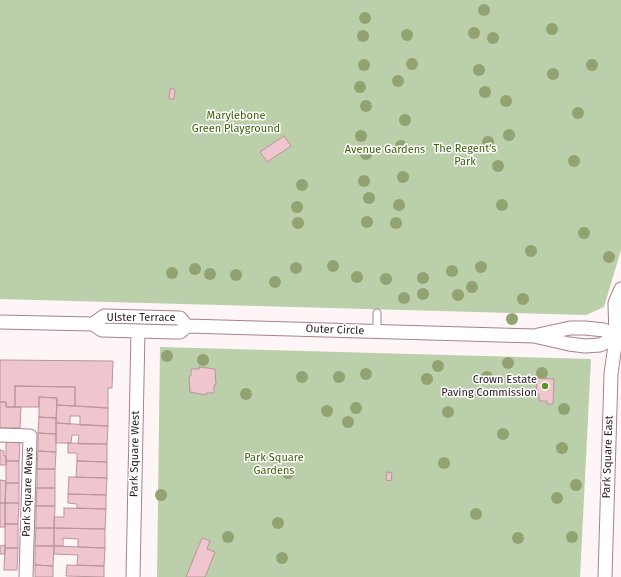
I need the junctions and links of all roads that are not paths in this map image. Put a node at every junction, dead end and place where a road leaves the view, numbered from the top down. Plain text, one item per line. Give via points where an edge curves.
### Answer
1 (621, 289) edge
2 (377, 313) dead end
3 (0, 322) edge
4 (93, 324) junction
5 (187, 326) junction
6 (138, 331) junction
7 (377, 332) junction
8 (534, 336) junction
9 (619, 336) edge
10 (0, 435) edge
11 (26, 577) edge
12 (133, 577) edge
13 (605, 577) edge

1 - 9 street via 615,303
2 - 7 lane
3 - 4 street, Ulster Terrace
4 - 5 street, Ulster Terrace via 104,316 180,318
4 - 6 street, Ulster Terrace via 102,330
5 - 6 street, Outer Circle via 180,332
5 - 7 street, Outer Circle
6 - 12 street, Park Square West
7 - 8 street, Outer Circle
8 - 9 street, Outer Circle via 570,328 604,330
8 - 9 street, Outer Circle via 585,346 600,345
9 - 13 street, Park Square East via 611,374
10 - 11 street, Park Square Mews via 30,436

